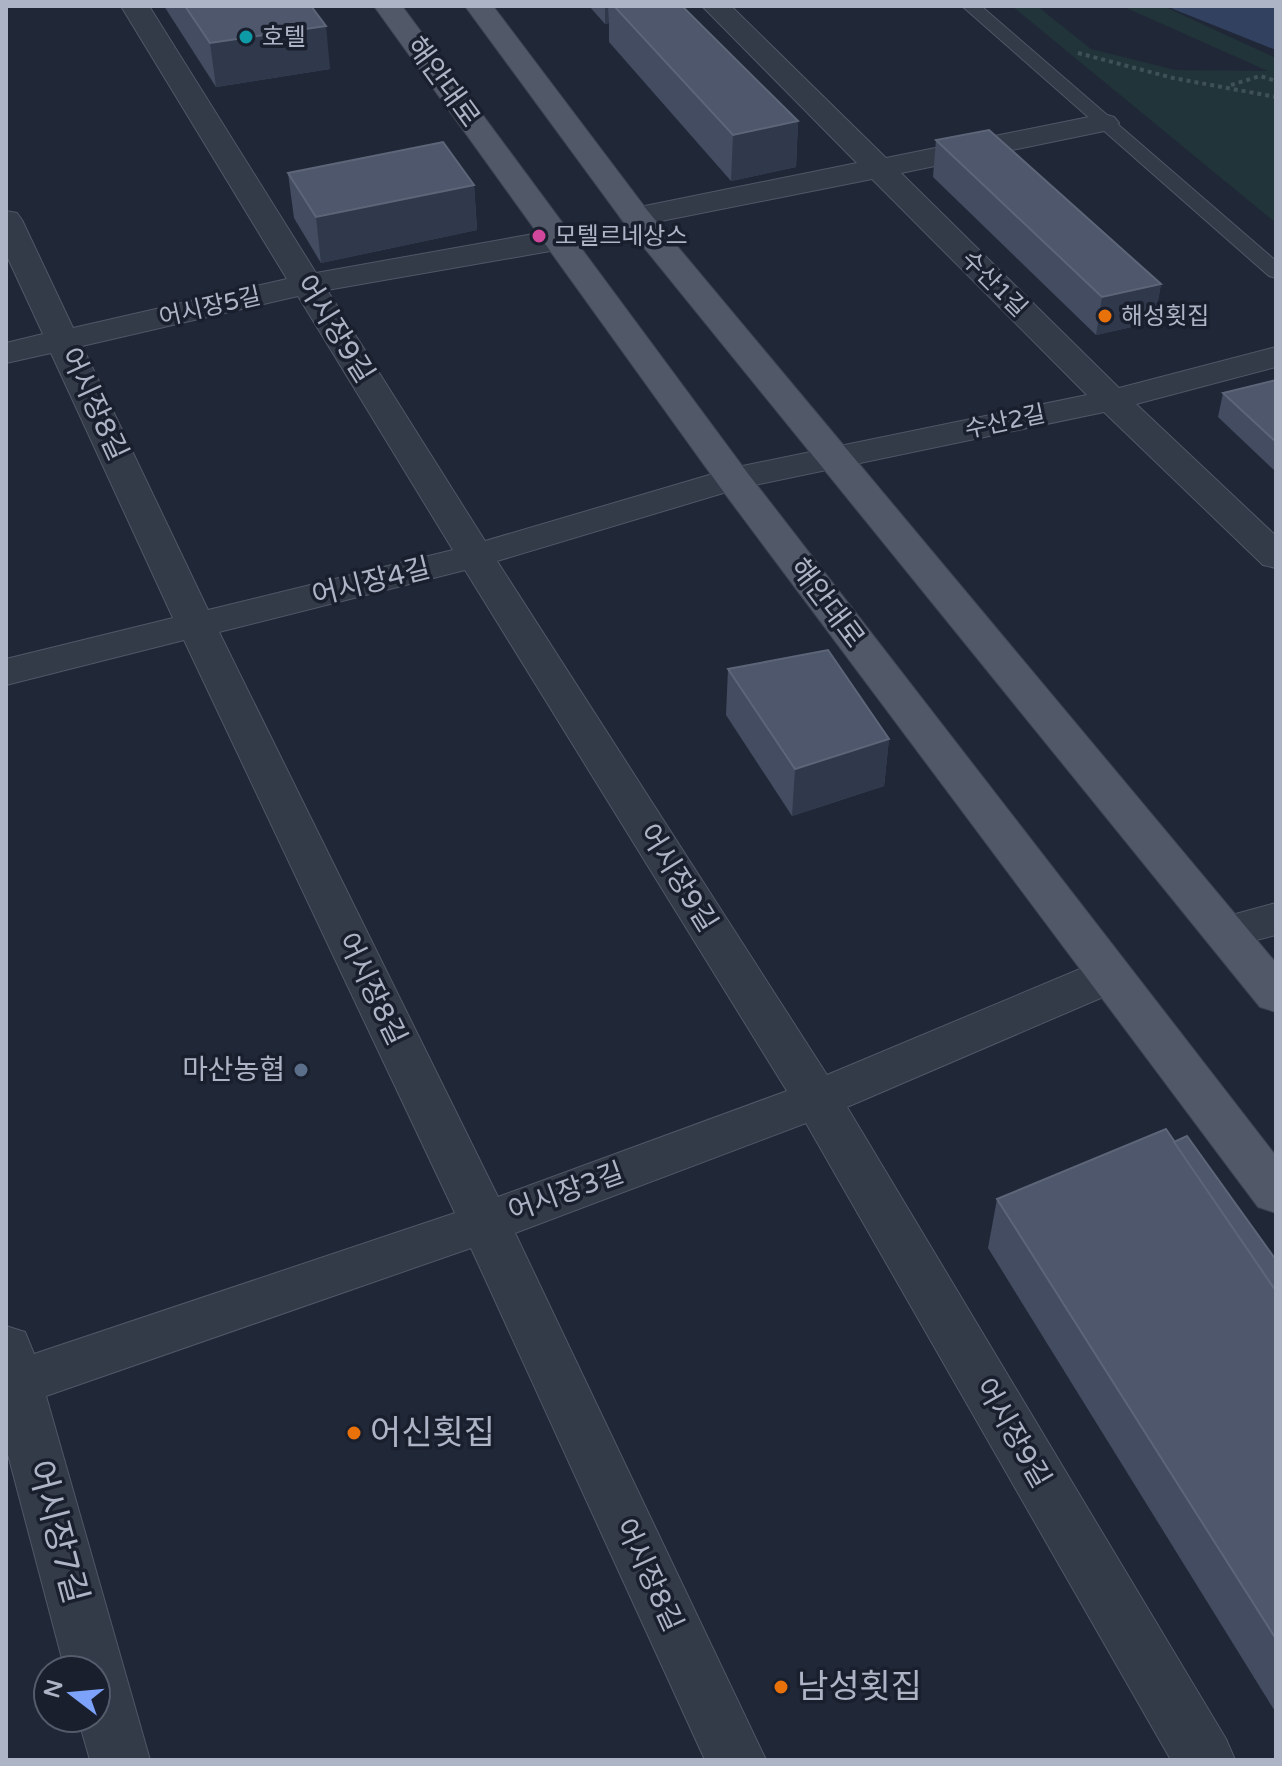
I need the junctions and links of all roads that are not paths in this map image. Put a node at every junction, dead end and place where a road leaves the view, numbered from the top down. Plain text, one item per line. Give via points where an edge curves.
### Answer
1 (135, 6) edge
2 (388, 6) edge
3 (479, 6) edge
4 (716, 6) edge
5 (971, 6) edge
6 (1104, 123) junction
7 (876, 168) junction
8 (636, 217) junction
9 (6, 220) edge
10 (556, 240) junction
11 (1276, 272) edge
12 (308, 284) junction
13 (65, 341) junction
14 (6, 353) edge
15 (1276, 357) edge
16 (1112, 400) junction
17 (834, 457) junction
18 (733, 479) junction
19 (475, 556) junction
20 (1276, 557) edge
21 (196, 625) junction
22 (6, 672) edge
23 (1276, 919) edge
24 (1226, 932) junction
25 (1108, 976) junction
26 (1276, 995) edge
27 (817, 1099) junction
28 (1276, 1193) edge
29 (485, 1223) junction
30 (11, 1366) edge
31 (90, 1654) edge
32 (107, 1734) edge
33 (111, 1757) edge
34 (736, 1760) edge
35 (1205, 1760) edge

1 - 12 street, 어시장9길
2 - 10 main road, 해안대로
3 - 8 main road
4 - 7 street, 수산1길
5 - 6 lane
6 - 7 street
6 - 11 lane
7 - 8 street
7 - 16 street, 수산1길
8 - 17 main road
9 - 13 street, 어시장8길
10 - 12 street, 어시장5길
10 - 18 main road, 해안대로
12 - 13 street, 어시장5길
12 - 19 street, 어시장9길
13 - 14 street, 어시장5길
13 - 21 street, 어시장8길
15 - 16 street, 수산2길
16 - 17 street, 수산2길
16 - 20 street, 수산1길
17 - 18 street, 수산2길
17 - 24 main road
18 - 19 street, 어시장4길
18 - 25 main road, 해안대로
19 - 21 street, 어시장4길
19 - 27 street, 어시장9길
21 - 22 street, 어시장4길
21 - 29 street, 어시장8길
23 - 24 street
24 - 26 main road
25 - 27 street, 어시장3길
25 - 28 main road, 해안대로
27 - 29 street, 어시장3길
27 - 35 street, 어시장9길
29 - 30 street, 어시장3길
29 - 34 street, 어시장8길
30 - 31 street, 어시장7길
32 - 33 street, 어시장7길

